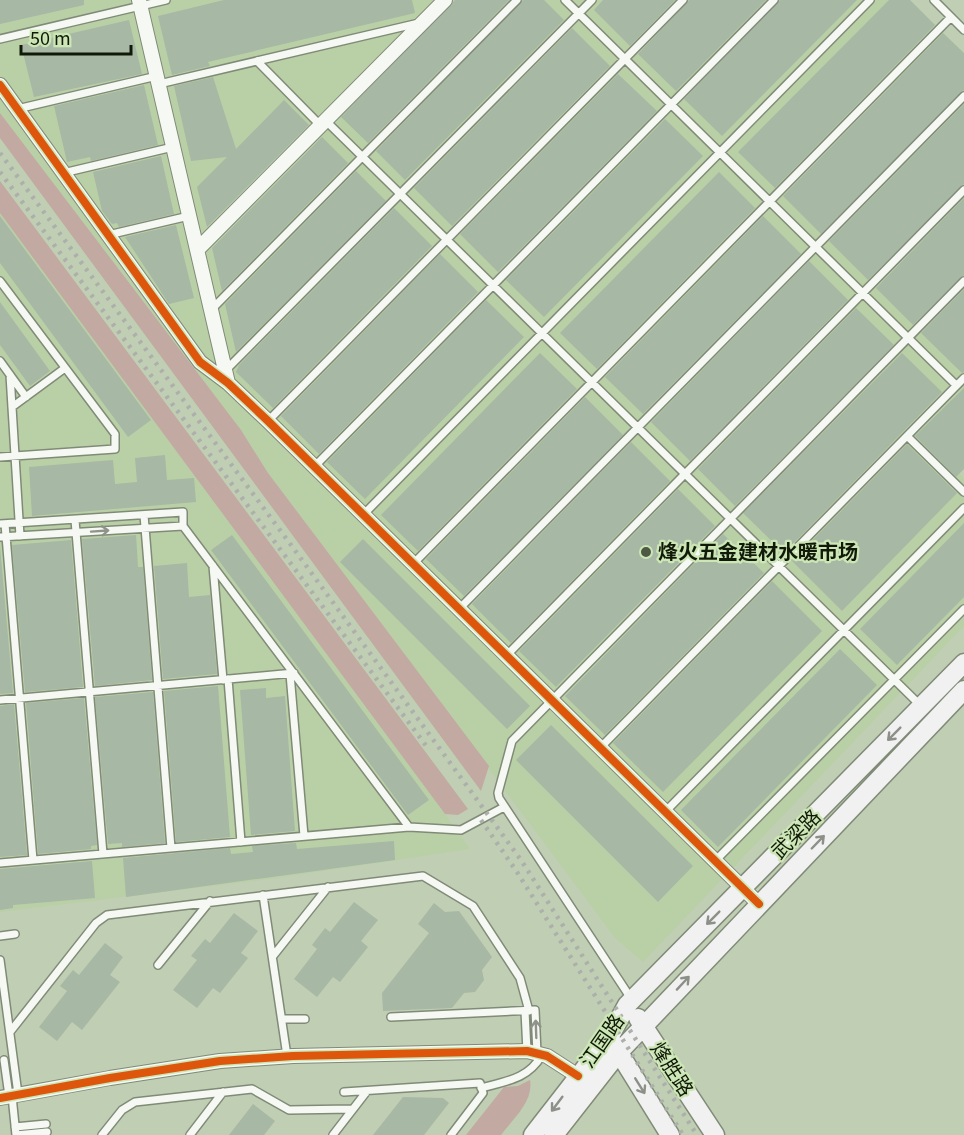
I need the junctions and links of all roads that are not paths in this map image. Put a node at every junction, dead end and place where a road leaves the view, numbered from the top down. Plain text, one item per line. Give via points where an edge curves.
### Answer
1 (166, 0) edge
2 (445, 0) edge
3 (517, 0) edge
4 (565, 0) edge
5 (592, 0) edge
6 (683, 0) edge
7 (774, 0) edge
8 (870, 0) edge
9 (934, 0) edge
10 (140, 3) edge
11 (579, 14) junction
12 (951, 17) junction
13 (425, 21) junction
14 (964, 30) edge
15 (0, 39) edge
16 (625, 59) junction
17 (257, 61) junction
18 (158, 80) junction
19 (0, 84) edge
20 (964, 96) edge
21 (671, 104) junction
22 (17, 109) junction
23 (322, 123) junction
24 (173, 147) junction
25 (720, 153) junction
26 (362, 157) junction
27 (63, 173) junction
28 (964, 190) edge
29 (401, 194) junction
30 (770, 201) junction
31 (189, 216) junction
32 (108, 235) junction
33 (447, 240) junction
34 (816, 247) junction
35 (197, 250) junction
36 (0, 281) edge
37 (964, 281) edge
38 (493, 285) junction
39 (863, 293) junction
40 (211, 310) junction
41 (542, 333) junction
42 (908, 338) junction
43 (0, 361) edge
44 (65, 368) junction
45 (10, 375) junction
46 (227, 377) junction
47 (964, 378) edge
48 (592, 382) junction
49 (956, 385) junction
50 (26, 397) junction
51 (12, 407) junction
52 (268, 421) junction
53 (638, 428) junction
54 (907, 436) junction
55 (16, 456) junction
56 (0, 457) edge
57 (314, 467) junction
58 (685, 474) junction
59 (964, 492) edge
60 (964, 508) edge
61 (144, 515) junction
62 (363, 515) junction
63 (730, 519) junction
64 (75, 520) junction
65 (20, 523) junction
66 (3, 524) edge
67 (183, 526) junction
68 (145, 528) junction
69 (76, 532) junction
70 (21, 536) junction
71 (3, 537) edge
72 (413, 564) junction
73 (213, 566) junction
74 (778, 566) junction
75 (459, 609) junction
76 (964, 609) edge
77 (844, 630) junction
78 (506, 656) junction
79 (964, 663) edge
80 (292, 674) junction
81 (225, 680) junction
82 (894, 680) junction
83 (158, 686) junction
84 (964, 690) edge
85 (89, 692) junction
86 (20, 698) junction
87 (0, 700) edge
88 (551, 700) junction
89 (921, 706) junction
90 (600, 748) junction
91 (504, 807) junction
92 (665, 812) junction
93 (410, 827) junction
94 (304, 836) junction
95 (241, 842) junction
96 (171, 848) junction
97 (103, 854) junction
98 (33, 860) junction
99 (715, 861) junction
100 (0, 863) edge
101 (328, 886) junction
102 (742, 888) junction
103 (263, 895) junction
104 (210, 901) junction
105 (759, 904) junction
106 (15, 933) dead end
107 (0, 936) edge
108 (273, 956) junction
109 (0, 960) edge
110 (158, 965) dead end
111 (630, 1002) junction
112 (527, 1011) junction
113 (391, 1017) dead end
114 (282, 1019) junction
115 (305, 1019) dead end
116 (644, 1026) junction
117 (10, 1032) junction
118 (614, 1044) junction
119 (536, 1053) junction
120 (287, 1056) junction
121 (13, 1059) junction
122 (2, 1060) edge
123 (578, 1076) junction
124 (481, 1088) junction
125 (367, 1091) junction
126 (223, 1092) junction
127 (344, 1092) dead end
128 (10, 1096) edge
129 (352, 1110) junction
130 (47, 1128) dead end
131 (16, 1132) edge
132 (102, 1135) edge
133 (190, 1135) edge
134 (333, 1135) edge
135 (451, 1135) edge
136 (533, 1135) edge
137 (554, 1135) edge
138 (670, 1135) edge
139 (715, 1135) edge

1 - 10 lane
2 - 13 street
3 - 26 lane
4 - 11 lane
5 - 11 lane
6 - 16 lane
7 - 21 lane
8 - 25 lane
9 - 12 lane
10 - 15 lane
10 - 18 street
11 - 16 lane
11 - 29 lane
12 - 14 lane
12 - 30 lane
13 - 17 lane
13 - 23 street
16 - 21 lane
16 - 33 lane
17 - 18 lane
17 - 23 lane
18 - 22 lane
18 - 24 street
19 - 22 street
20 - 34 lane
21 - 25 lane
21 - 38 lane
22 - 27 street
23 - 26 lane
23 - 35 street
24 - 27 lane
24 - 31 street
25 - 30 lane
25 - 41 lane
26 - 29 lane
26 - 40 lane
27 - 32 street
28 - 39 lane
29 - 33 lane
29 - 46 lane
30 - 34 lane
30 - 48 lane
31 - 32 lane
31 - 35 street
32 - 46 street via 200,362
33 - 38 lane
33 - 52 lane
34 - 39 lane
34 - 53 lane
35 - 40 street
36 - 44 lane
37 - 42 lane
38 - 41 lane
38 - 57 lane
39 - 42 lane
39 - 58 lane
40 - 46 street
41 - 48 lane
41 - 62 lane
42 - 49 lane
42 - 63 lane
43 - 45 lane
44 - 50 lane
44 - 55 lane via 115,434 116,449
45 - 50 lane
45 - 51 lane
46 - 52 street
47 - 49 lane
48 - 53 lane
48 - 72 lane
49 - 54 lane
50 - 51 lane
51 - 55 lane
52 - 57 street
53 - 58 lane
53 - 75 lane
54 - 59 lane
54 - 74 lane
55 - 56 lane
55 - 65 lane
57 - 62 street
58 - 63 lane
58 - 78 lane
60 - 77 lane
61 - 64 lane
61 - 67 lane via 183,512
61 - 68 lane
62 - 72 street
63 - 74 lane
63 - 88 lane
64 - 65 lane
64 - 69 lane
65 - 66 lane
65 - 70 lane
66 - 71 lane
67 - 68 lane
67 - 73 lane
69 -> 68 lane
68 - 83 lane
69 - 70 lane
69 - 85 lane
70 - 71 lane
71 - 86 lane
72 - 75 street
73 - 80 lane
73 - 81 lane
74 - 77 lane
74 - 90 lane
75 - 78 street
76 - 82 lane
77 - 82 lane
77 - 92 lane
78 - 88 street
79 - 89 main road, 武梁路
80 - 81 lane
80 - 93 lane
80 - 94 lane
81 - 83 lane
81 - 95 lane
82 - 89 lane
82 - 99 lane
83 - 85 lane
83 - 96 lane
105 -> 84 main road, 武梁路
85 - 86 lane
85 - 97 lane
86 - 87 lane
86 - 98 lane
88 - 90 street
88 - 91 lane via 512,741 498,793
89 -> 102 main road, 武梁路
90 - 92 street
91 - 93 lane via 461,830
91 - 111 lane
92 - 99 street
93 - 94 lane
94 - 95 lane
95 - 96 lane
96 - 97 lane
97 - 98 lane
98 - 100 lane
99 - 102 street
101 - 103 lane
101 - 108 lane
101 - 112 lane via 418,875 466,900 520,978
102 - 105 street
102 -> 111 main road, 武梁路
103 - 104 lane
103 - 108 lane
104 - 110 lane
104 - 117 lane via 100,919
116 -> 105 main road, 武梁路
106 - 107 lane
108 - 114 lane
109 - 117 lane
111 - 116 main road, 烽胜路
111 - 118 main road, 江国路
112 - 113 lane
112 - 119 lane
114 - 115 lane
114 - 120 lane
116 - 118 main road, 江国路
116 - 139 main road, 烽胜路
117 - 121 lane
118 - 123 main road, 江国路
118 - 137 main road, 江国路
118 -> 138 main road, 烽胜路
119 - 120 street
119 - 123 street
119 - 124 lane via 536,1065 524,1076
120 - 128 street via 198,1064
121 - 122 lane
121 - 128 lane
122 - 128 lane
123 -> 136 main road, 江国路
124 - 125 lane via 480,1083
124 - 135 lane via 483,1093
125 - 127 lane
125 - 129 lane
126 - 129 lane via 257,1089 288,1110
126 - 132 lane via 135,1102 122,1110
126 - 133 lane
128 - 131 lane
129 - 134 lane
130 - 131 lane

